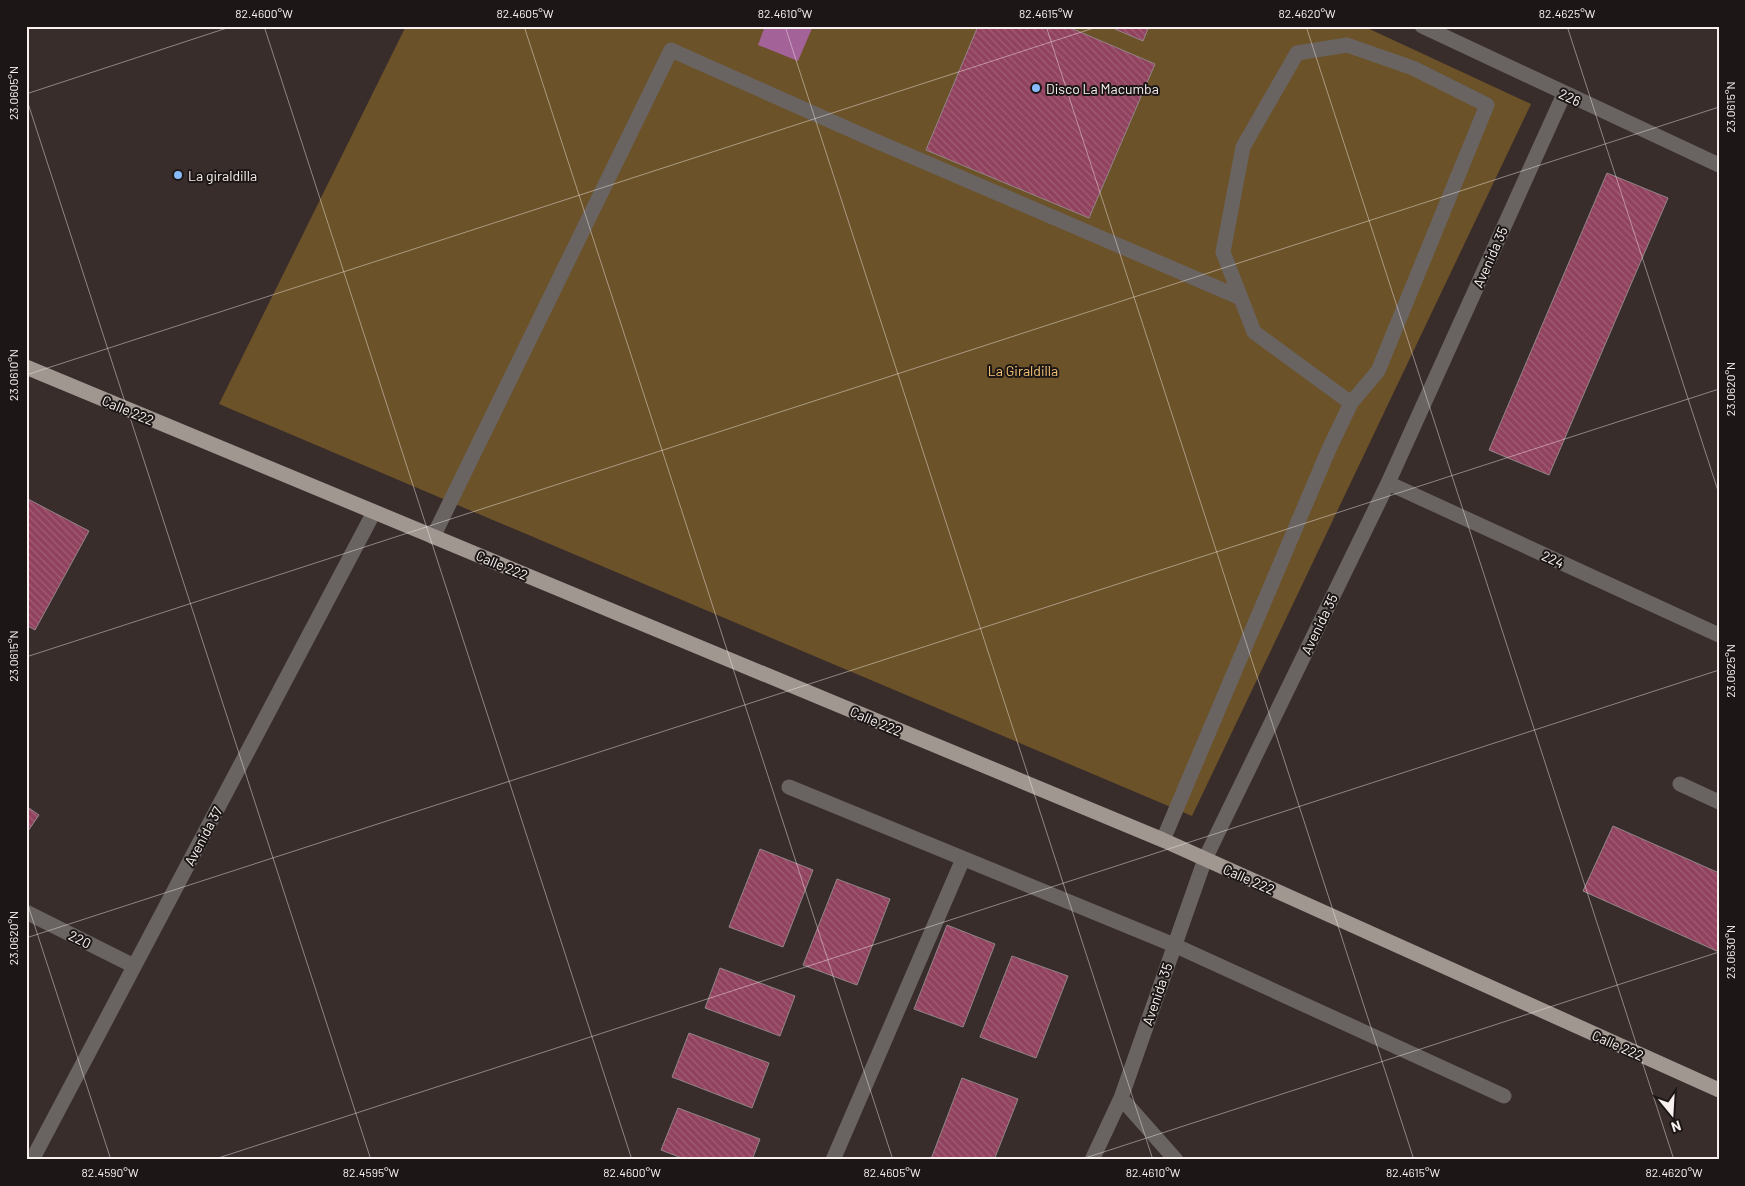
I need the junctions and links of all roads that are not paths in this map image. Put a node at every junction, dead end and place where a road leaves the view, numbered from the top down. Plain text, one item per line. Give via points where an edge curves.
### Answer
1 (1422, 26) edge
2 (1564, 94) junction
3 (1719, 164) edge
4 (1241, 298) junction
5 (26, 368) edge
6 (1351, 403) junction
7 (1388, 483) junction
8 (374, 512) junction
9 (433, 537) junction
10 (1719, 635) edge
11 (1680, 784) dead end
12 (789, 787) dead end
13 (1719, 802) edge
14 (1162, 840) junction
15 (1204, 859) junction
16 (963, 860) junction
17 (26, 912) edge
18 (1174, 945) junction
19 (134, 966) junction
20 (1719, 1090) edge
21 (1504, 1096) dead end
22 (1121, 1098) junction
23 (32, 1160) edge
24 (833, 1160) edge
25 (1092, 1160) edge
26 (1176, 1160) edge

1 - 2 street, 226
2 - 3 street, 226
2 - 7 street, Avenida 35
4 - 6 street via 1254,332
4 - 6 street via 1223,252 1243,146 1296,53 1347,45 1413,68 1487,104 1378,371
4 - 9 street via 671,50
5 - 8 main road, Calle 222
6 - 14 street
7 - 10 street, 224
7 - 15 street, Avenida 35
8 - 9 main road, Calle 222
8 - 19 street, Avenida 37
9 - 14 main road, Calle 222
11 - 13 street
12 - 16 street
14 - 15 main road, Calle 222
15 - 18 street, Avenida 35
15 - 20 main road, Calle 222
16 - 18 street
16 - 24 street
17 - 19 street, 220
18 - 21 street
18 - 22 street, Avenida 35
19 - 23 street, Avenida 37
22 - 25 street, Avenida 35
22 - 26 street

